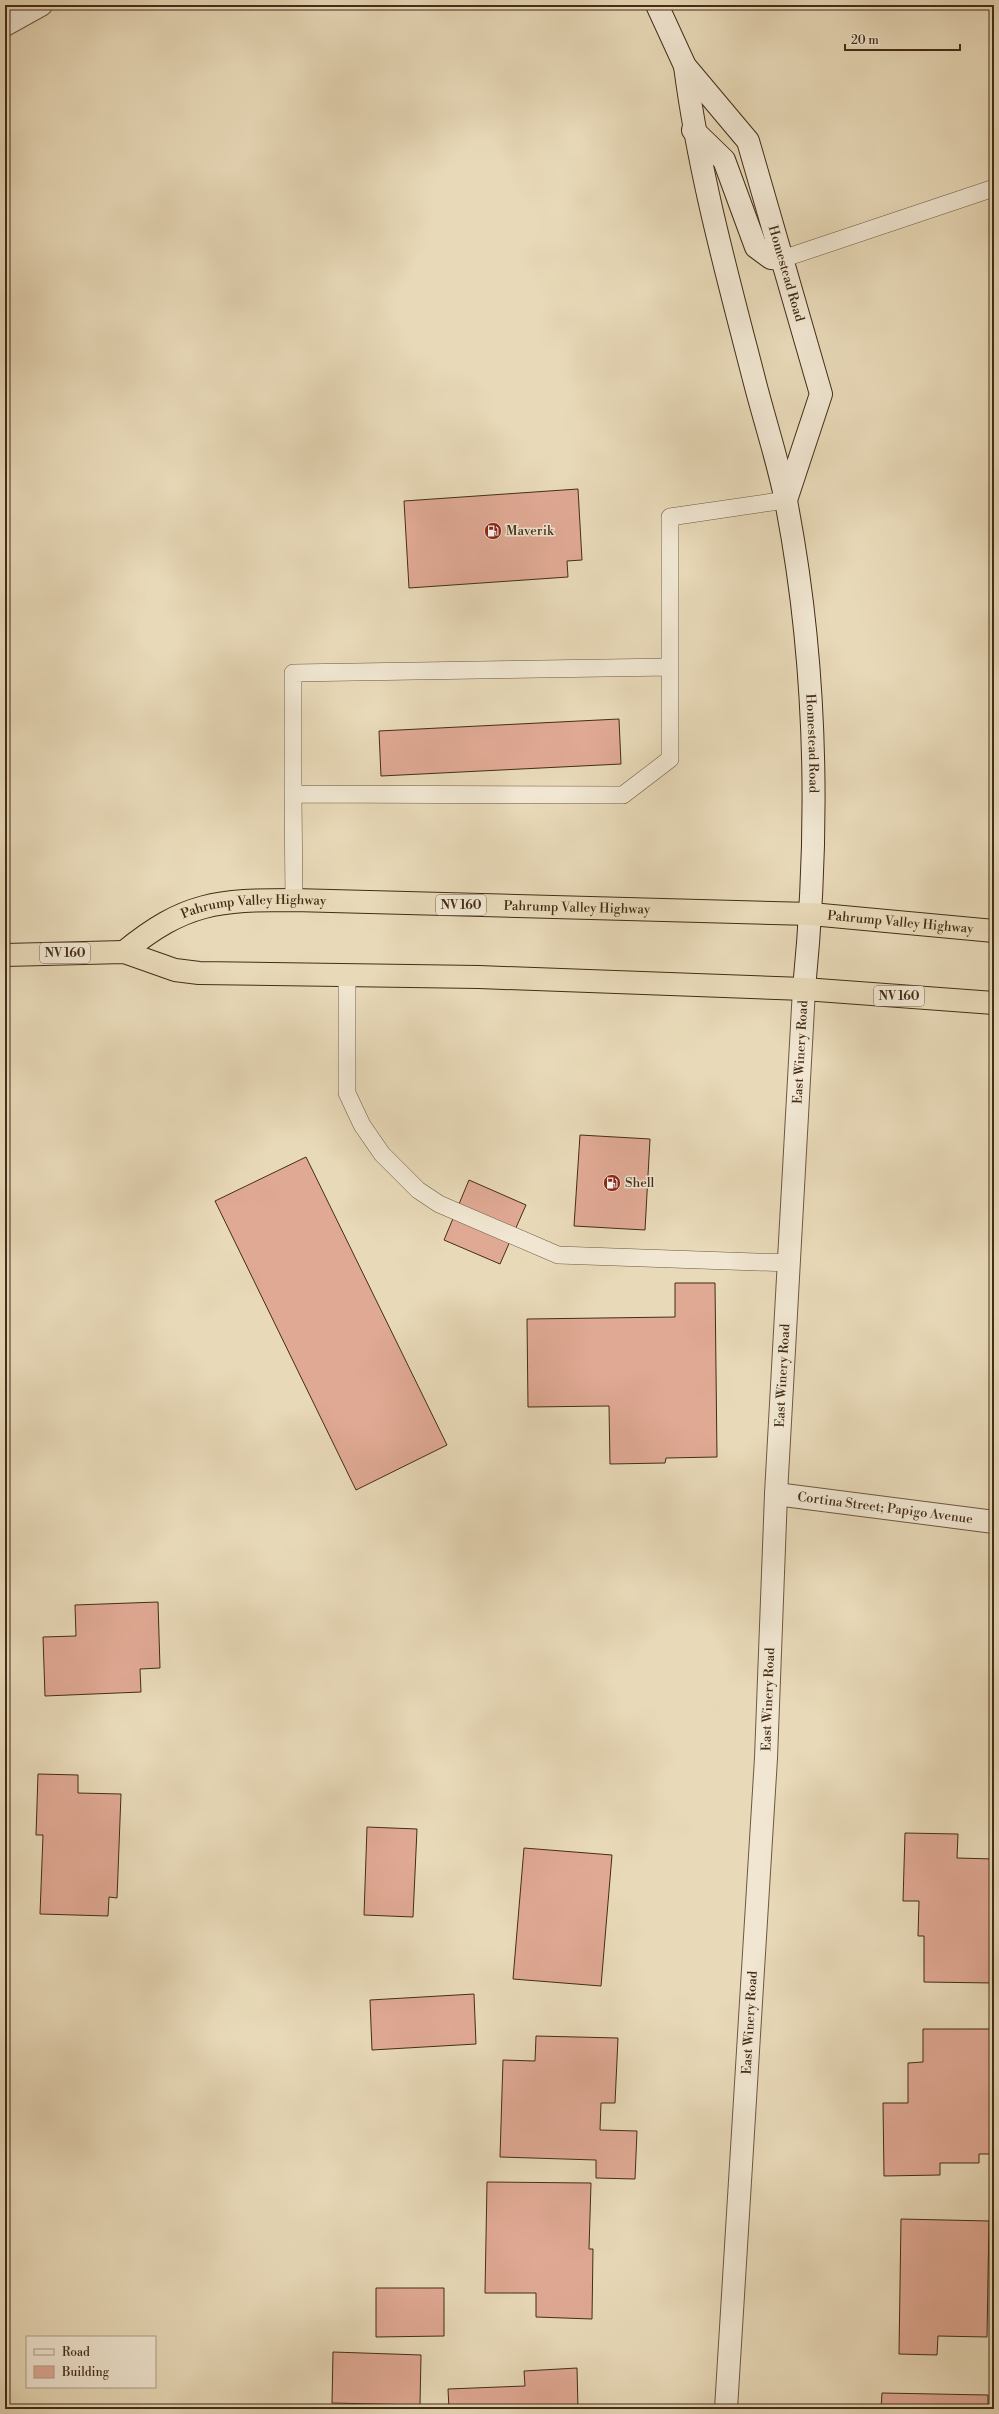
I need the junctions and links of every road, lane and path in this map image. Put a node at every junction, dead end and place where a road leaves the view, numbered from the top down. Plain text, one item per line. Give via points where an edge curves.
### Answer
1 (41, 5) edge
2 (657, 5) edge
3 (5, 25) edge
4 (685, 66) junction
5 (693, 130) junction
6 (994, 188) edge
7 (782, 259) junction
8 (786, 500) junction
9 (670, 667) junction
10 (293, 794) junction
11 (294, 900) junction
12 (811, 914) junction
13 (994, 931) edge
14 (124, 952) junction
15 (5, 955) edge
16 (347, 976) junction
17 (804, 988) junction
18 (994, 1003) edge
19 (789, 1263) junction
20 (776, 1494) junction
21 (994, 1522) edge
22 (726, 2409) edge

1 - 3 street
2 - 4 street, Homestead Road
4 - 5 street, Homestead Road
4 - 7 street, Homestead Road via 748,141
5 - 7 street via 724,160 756,246 771,258
5 - 8 street, Homestead Road via 726,272
6 - 7 lane
7 - 8 street, Homestead Road via 822,394
8 - 9 lane via 670,517
8 - 12 street, Homestead Road via 801,597 814,746
9 - 10 lane via 670,759 623,795
9 - 10 lane via 293,673
10 - 11 lane
11 - 12 highway, Pahrump Valley Highway / NV 160
11 - 14 highway, Pahrump Valley Highway / NV 160 via 234,900 202,906 172,918 147,933
12 - 13 highway, Pahrump Valley Highway / NV 160
12 - 17 street, Homestead Road
14 - 15 highway, NV 160
14 - 16 highway, NV 160 via 175,970 199,973
16 - 17 highway, NV 160 via 479,977
16 - 19 lane via 347,1093 362,1124 382,1154 418,1190 439,1204 558,1255
17 - 18 highway, NV 160
17 - 19 street, East Winery Road
19 - 20 street, East Winery Road
20 - 21 street, Cortina Street; Papigo Avenue
20 - 22 street, East Winery Road via 766,1758

